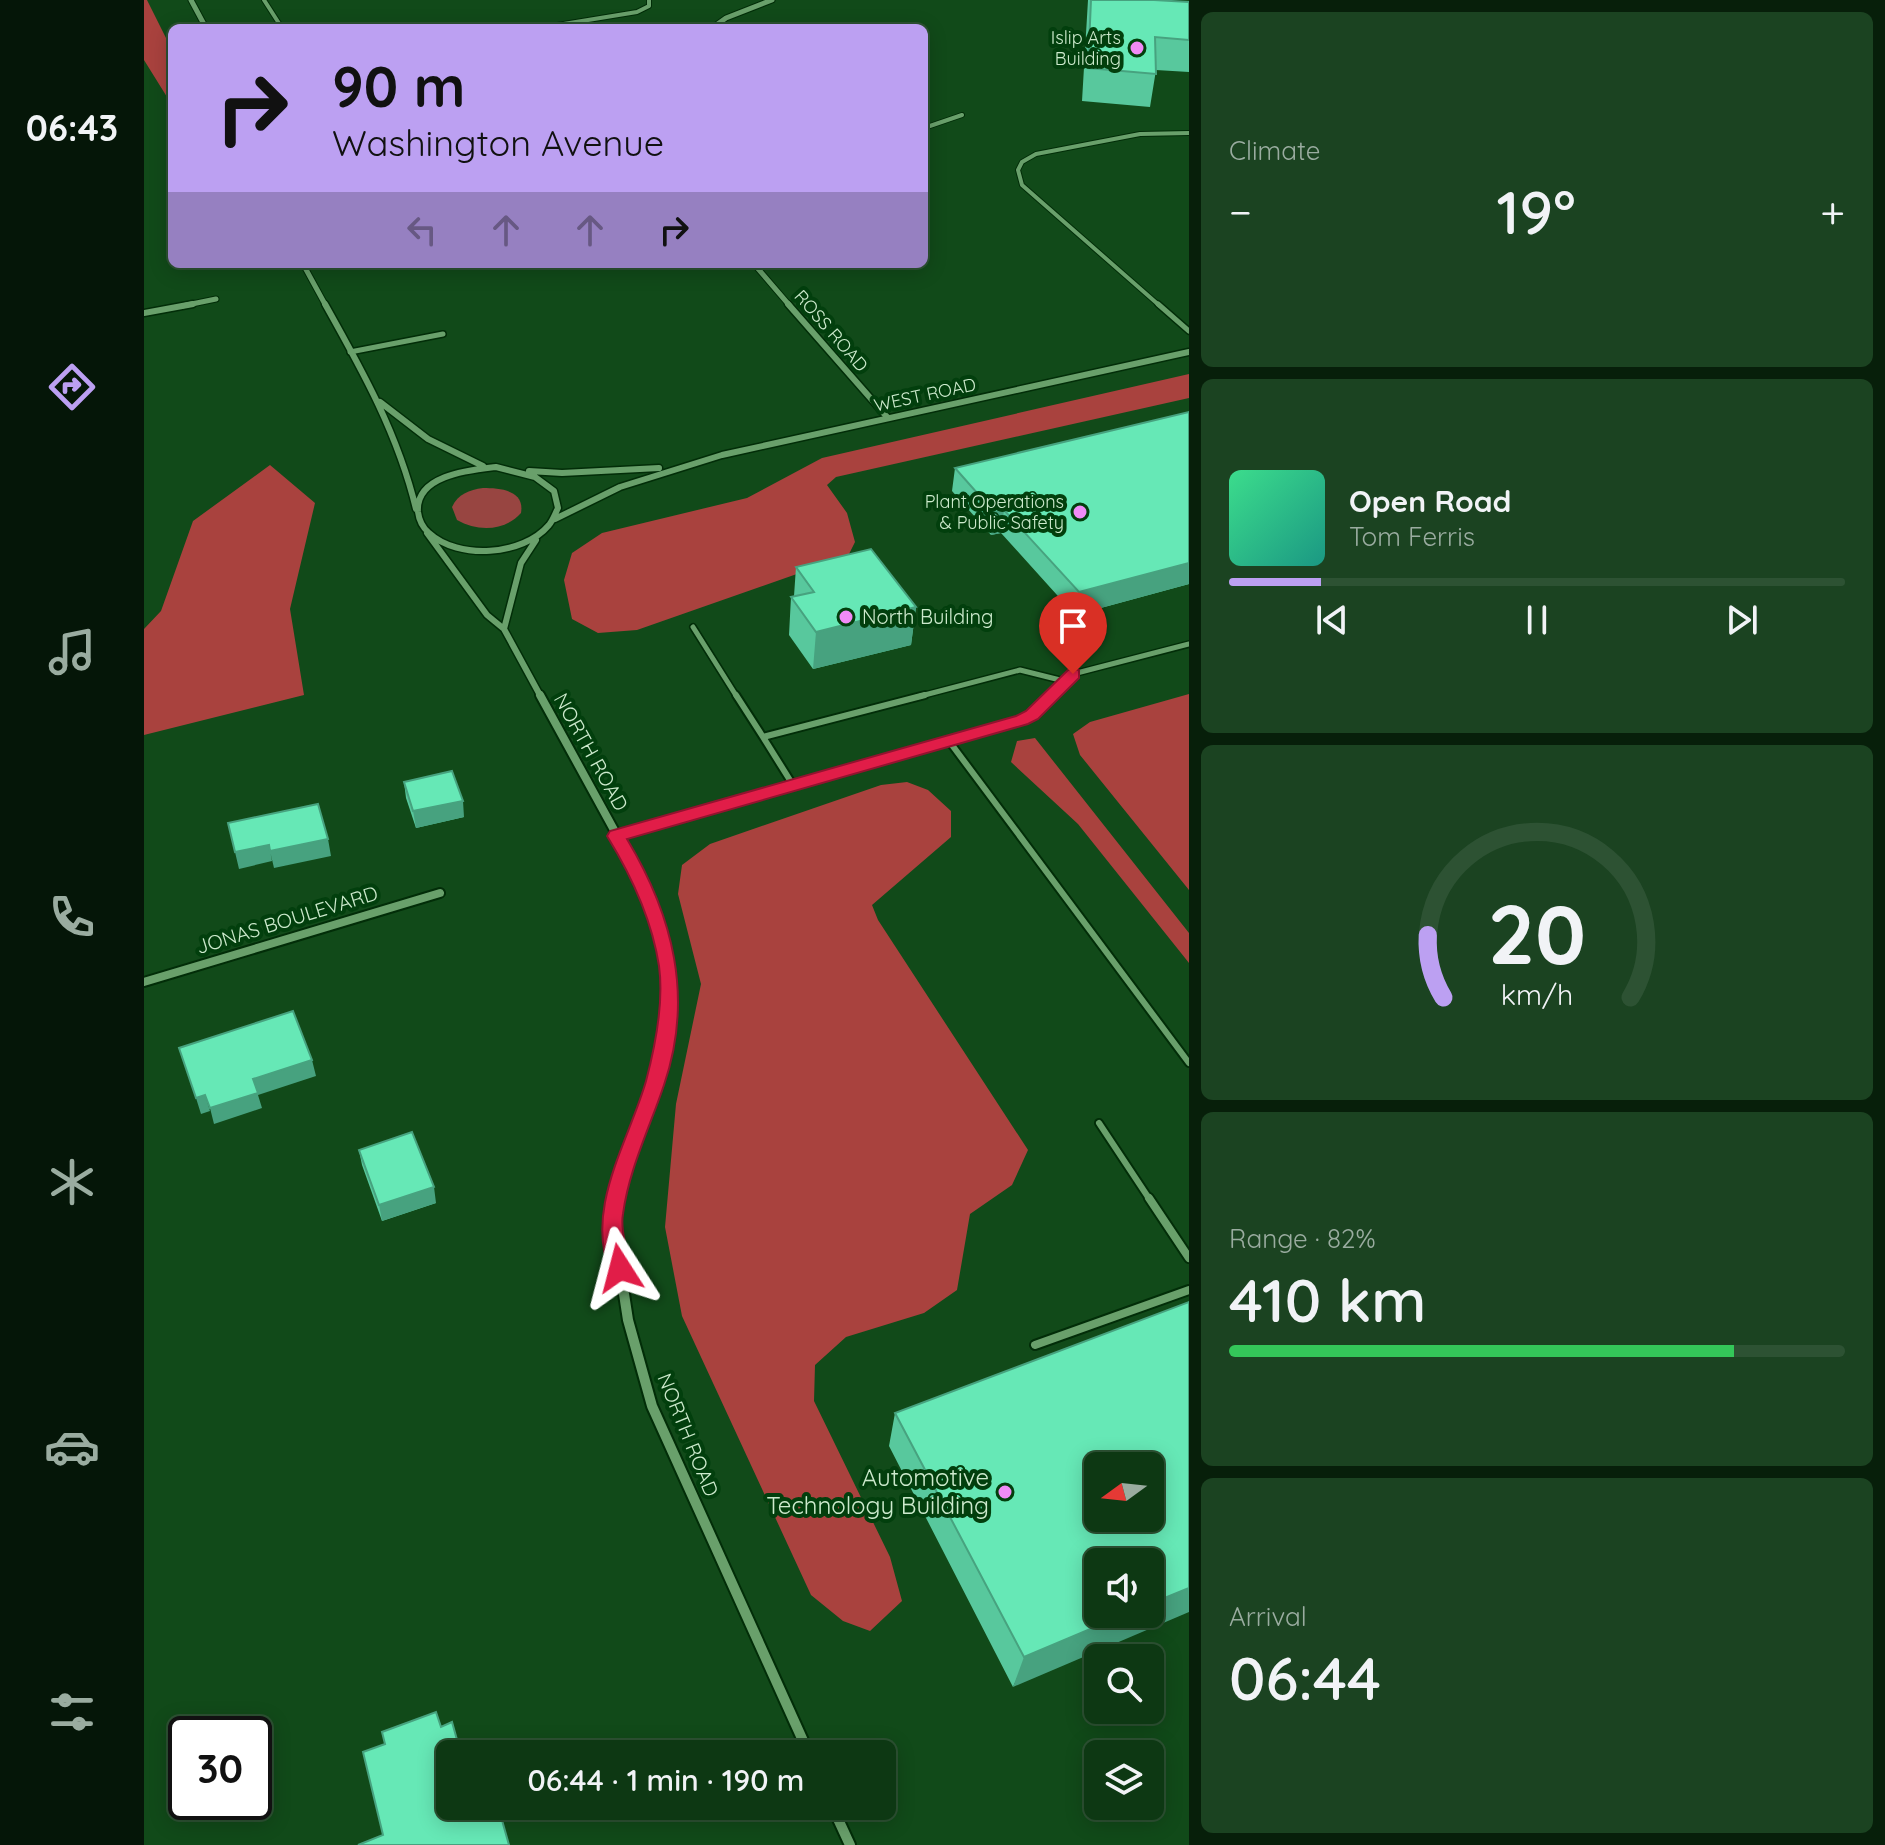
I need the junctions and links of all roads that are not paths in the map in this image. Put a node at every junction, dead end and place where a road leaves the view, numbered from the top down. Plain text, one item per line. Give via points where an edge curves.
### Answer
1 (191, 0) edge
2 (264, 0) edge
3 (649, 0) edge
4 (772, 0) edge
5 (204, 24) edge
6 (279, 24) edge
7 (564, 24) edge
8 (718, 24) edge
9 (962, 115) dead end
10 (928, 127) edge
11 (1189, 133) edge
12 (305, 268) edge
13 (757, 268) edge
14 (216, 299) dead end
15 (144, 313) edge
16 (1189, 331) edge
17 (443, 334) dead end
18 (350, 352) junction
19 (1189, 352) edge
20 (376, 399) junction
21 (887, 417) junction
22 (486, 468) junction
23 (668, 468) junction
24 (519, 470) junction
25 (416, 511) junction
26 (555, 519) junction
27 (427, 533) junction
28 (538, 537) junction
29 (693, 627) dead end
30 (504, 629) junction
31 (1189, 644) edge
32 (1064, 681) junction
33 (763, 737) junction
34 (949, 741) junction
35 (793, 785) junction
36 (616, 836) junction
37 (440, 893) dead end
38 (144, 982) edge
39 (1189, 1063) edge
40 (1099, 1123) dead end
41 (1189, 1258) edge
42 (1189, 1290) edge
43 (1035, 1345) dead end
44 (803, 1740) edge
45 (838, 1820) edge
46 (850, 1845) edge

1 - 5 street
2 - 6 lane
3 - 7 lane via 649,6 637,12
4 - 8 street
9 - 10 lane
11 - 16 lane via 1140,134 1036,154 1017,167 1022,185
12 - 18 street
13 - 21 street, ROSS ROAD
14 - 15 street
17 - 18 lane
18 - 20 street
19 - 21 street, WEST ROAD
20 - 22 street via 428,439
20 - 25 street via 403,457
21 - 23 street, WEST ROAD
22 - 24 street
22 - 25 street via 432,484
23 - 24 street, WEST ROAD
23 - 26 street, WEST ROAD
24 - 26 street via 552,488 559,501
25 - 27 street
26 - 28 street
27 - 28 street via 444,543 483,551
27 - 30 street, NORTH ROAD via 487,615
28 - 30 street via 521,563
29 - 33 lane
30 - 36 street, NORTH ROAD
31 - 32 lane via 1073,674
32 - 33 lane via 1020,670
32 - 34 lane via 1032,715
33 - 35 lane
34 - 35 lane
34 - 39 lane
35 - 36 lane
36 - 44 street, NORTH ROAD via 636,870 669,967 667,1024 655,1082 612,1216 628,1320 652,1406
37 - 38 street, JONAS BOULEVARD
40 - 41 lane
42 - 43 lane
45 - 46 street

